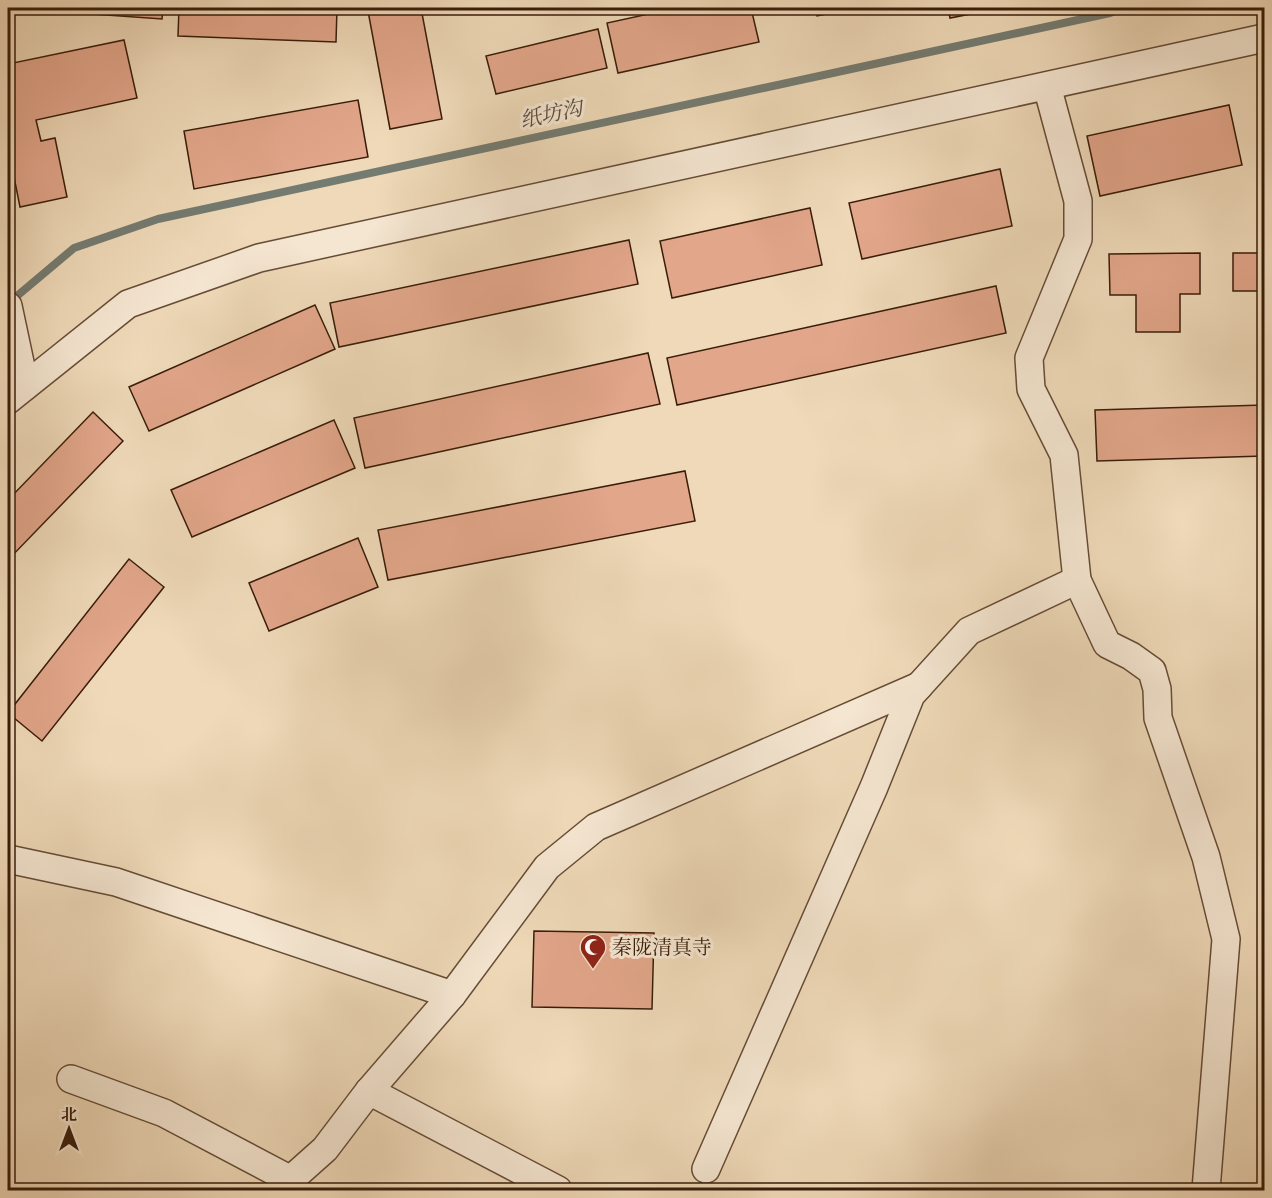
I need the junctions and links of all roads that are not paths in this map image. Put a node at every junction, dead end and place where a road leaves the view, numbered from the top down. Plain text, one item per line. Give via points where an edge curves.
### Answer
1 (1264, 38) edge
2 (1047, 86) junction
3 (8, 306) edge
4 (16, 393) edge
5 (1077, 580) junction
6 (919, 686) junction
7 (8, 859) edge
8 (452, 995) junction
9 (71, 1079) dead end
10 (369, 1091) junction
11 (706, 1169) dead end
12 (285, 1185) edge
13 (558, 1191) edge
14 (1206, 1191) edge

1 - 2 street
2 - 4 street via 259,258 128,304
2 - 5 street via 1078,201 1078,239 1029,358 1031,389 1064,455
3 - 4 street
5 - 6 street via 969,631
5 - 14 street via 1107,644 1152,671 1158,717 1206,857 1226,939
6 - 8 street via 596,827 547,867
6 - 11 street via 911,695
7 - 8 street via 116,882
8 - 10 street
9 - 12 street via 164,1113
10 - 12 street via 326,1149
10 - 13 street

